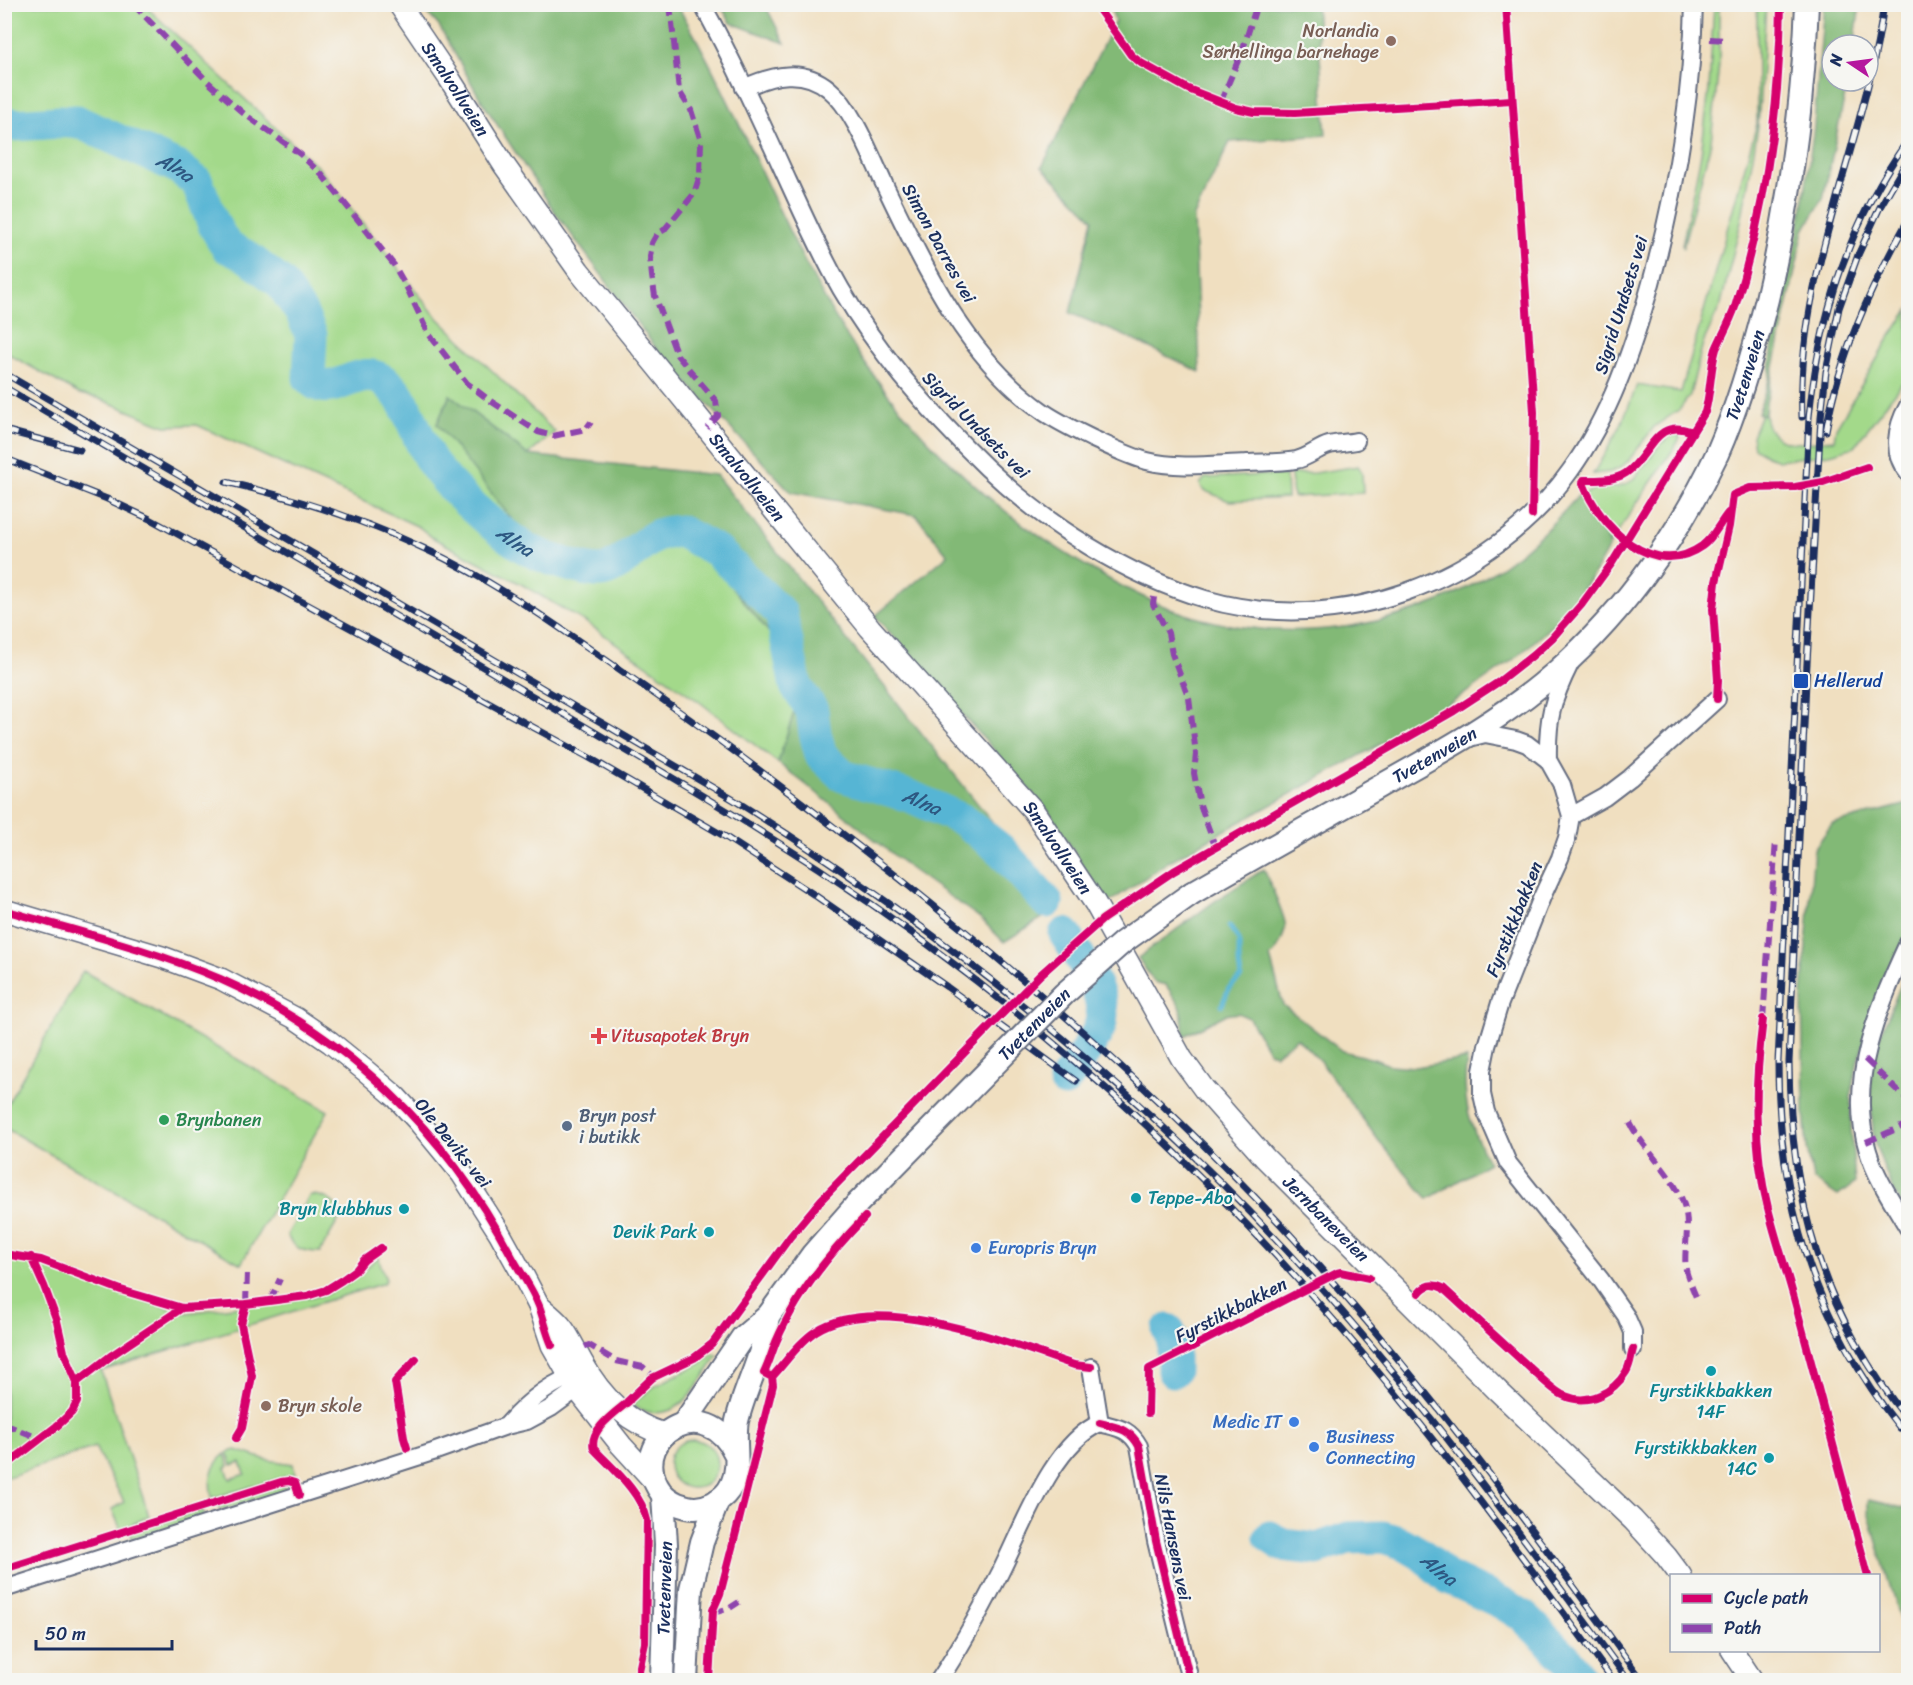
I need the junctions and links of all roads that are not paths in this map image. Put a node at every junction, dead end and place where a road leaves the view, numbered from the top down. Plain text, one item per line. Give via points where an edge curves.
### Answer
1 (399, 4) edge
2 (702, 4) edge
3 (1694, 4) edge
4 (1807, 4) edge
5 (744, 88) junction
6 (1908, 406) edge
7 (1356, 441) dead end
8 (1908, 473) edge
9 (1574, 655) junction
10 (1717, 699) dead end
11 (1462, 740) junction
12 (1548, 760) junction
13 (1570, 816) junction
14 (4, 910) edge
15 (1112, 934) joint
16 (1908, 943) edge
17 (1908, 1228) edge
18 (768, 1316) junction
19 (1633, 1349) dead end
20 (1091, 1367) dead end
21 (578, 1379) junction
22 (1100, 1423) junction
23 (674, 1429) junction
24 (735, 1453) junction
25 (659, 1488) junction
26 (718, 1500) junction
27 (1680, 1574) edge
28 (4, 1589) edge
29 (1733, 1652) edge
30 (662, 1680) edge
31 (686, 1680) edge
32 (939, 1680) edge
33 (1190, 1680) edge
34 (1752, 1680) edge

1 - 15 street, Smalvollveien via 515,182 579,271 870,628 1033,810
2 - 5 street, Sigrid Undsets vei
3 - 5 street, Sigrid Undsets vei via 1687,111 1659,255 1625,365 1583,451 1557,488 1518,528 1467,565 1412,591 1355,605 1313,610 1232,605 1178,590 1082,541 1014,492 920,398 866,328 820,252
4 - 9 main road, Tvetenveien via 1801,100 1788,196 1763,314 1738,399 1709,470 1667,543 1621,604
5 - 7 street, Simon Darres vei via 773,76 795,75 820,82 831,90 854,121 918,254 965,330 1006,380 1068,427 1118,451 1165,465 1298,460 1329,445
6 - 8 street via 1900,421 1897,447
9 - 11 main road, Tvetenveien via 1513,706
9 - 12 street, Fyrstikkbakken via 1550,710
10 - 13 street via 1630,778
11 - 12 street, Fyrstikkbakken via 1485,734 1516,740
11 - 18 main road, Tvetenveien, bridge via 1192,893 1123,942 1064,994 856,1205 813,1254
12 - 13 street, Fyrstikkbakken via 1568,798
13 - 19 street, Fyrstikkbakken via 1560,858 1492,1027 1482,1071 1482,1094 1508,1163 1620,1307 1633,1332
14 - 21 street, Ole Deviks vei via 193,968 261,999 330,1042 396,1097 442,1148 488,1214 539,1306 552,1345
15 - 27 street, Jernbaneveien via 1182,1059 1229,1118 1497,1390 1633,1520
16 - 17 street via 1875,1024 1865,1059 1861,1102 1868,1152
18 - 23 main road, Tvetenveien via 742,1338
18 - 24 main road, Tvetenveien via 762,1348 737,1424
20 - 22 street
21 - 23 street, Ole Deviks vei via 602,1392 623,1413 651,1430
21 - 25 street, Ole Deviks vei via 621,1445
21 - 28 street via 539,1416 527,1421
22 - 32 street via 1080,1436 1054,1467 974,1624
22 - 33 street, Nils Hansens vei via 1134,1436 1139,1446 1156,1541
23 - 24 main road via 697,1422 710,1425 721,1432
23 - 25 main road, Tvetenveien via 657,1444 652,1456 651,1469
24 - 26 main road, Tvetenveien via 736,1474
25 - 26 main road via 675,1504 690,1508 705,1507
25 - 30 main road, Tvetenveien via 666,1544
26 - 31 main road, Tvetenveien via 697,1558 691,1589
29 - 34 street

